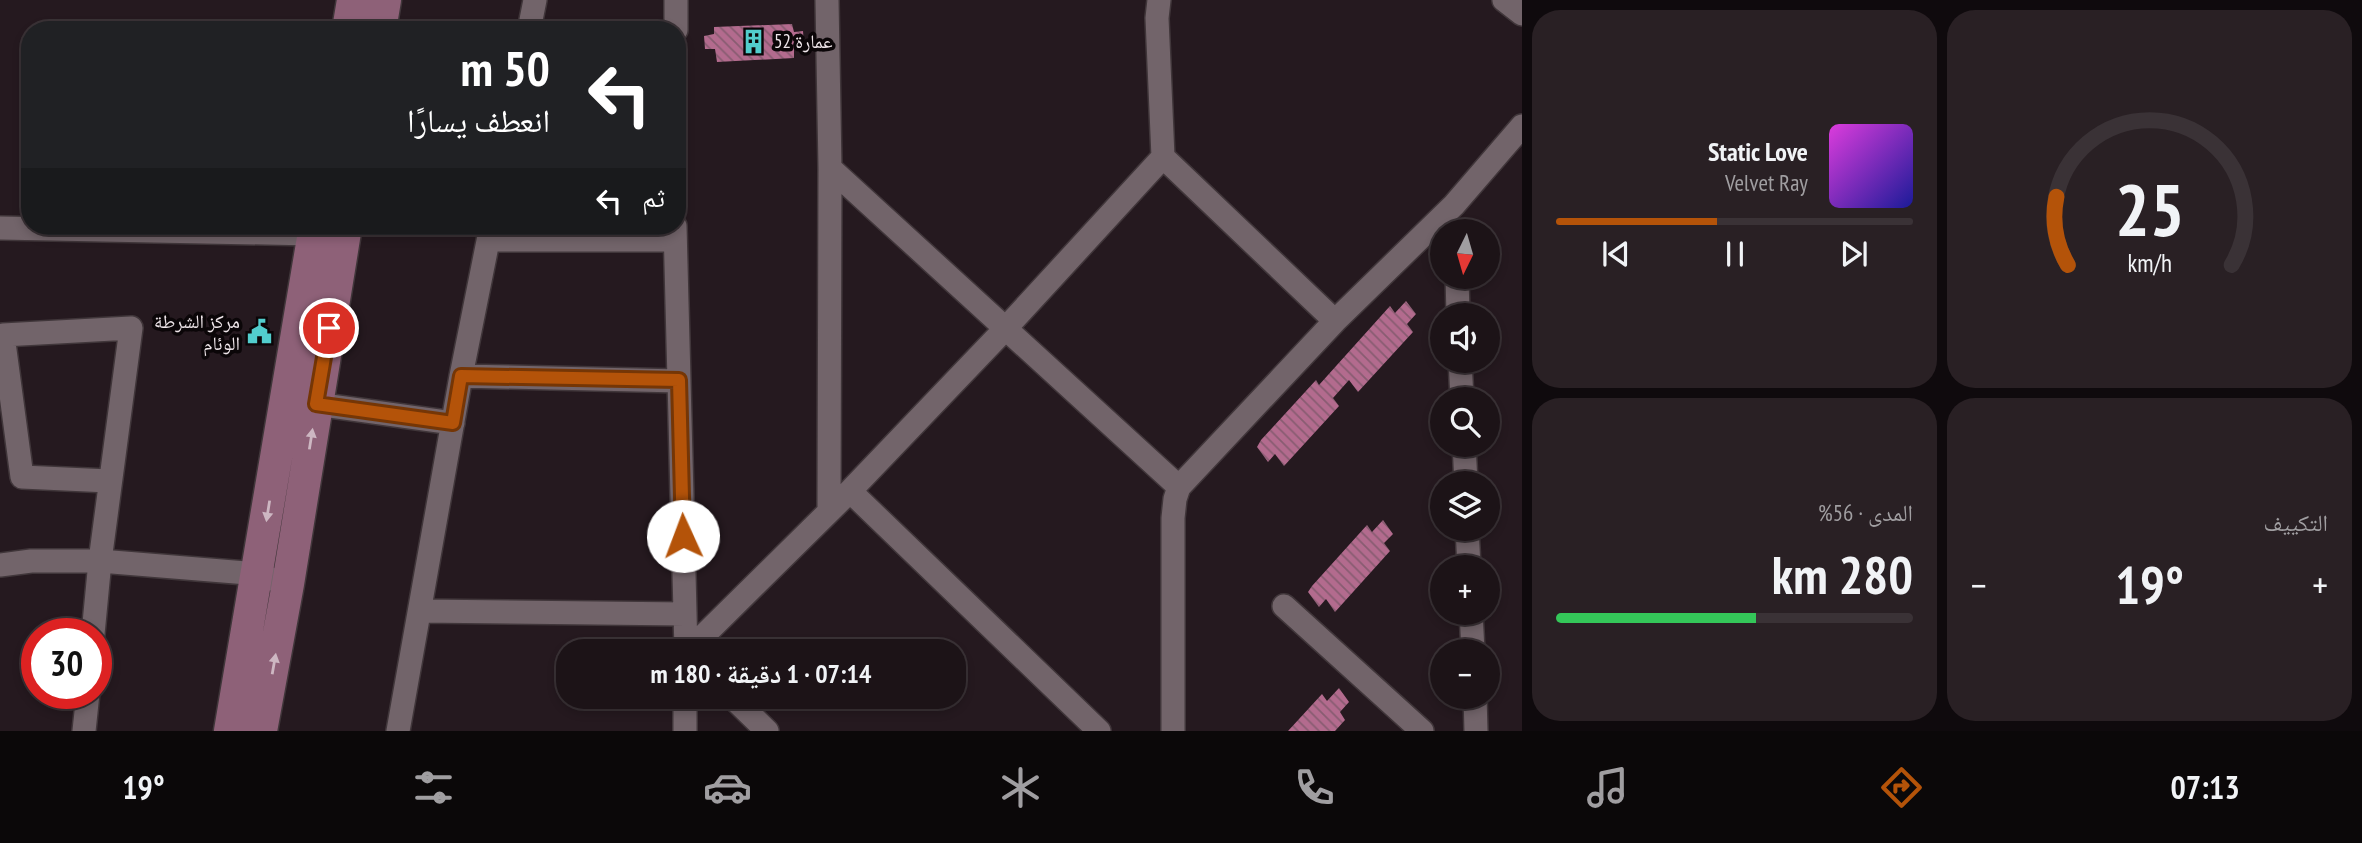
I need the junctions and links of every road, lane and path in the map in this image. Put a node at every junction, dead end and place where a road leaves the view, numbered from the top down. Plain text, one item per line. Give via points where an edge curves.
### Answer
1 (353, 0) edge
2 (385, 0) edge
3 (535, 0) edge
4 (676, 0) edge
5 (827, 0) edge
6 (1159, 0) edge
7 (1504, 0) edge
8 (1522, 14) edge
9 (350, 21) edge
10 (382, 21) edge
11 (531, 21) edge
12 (676, 21) edge
13 (1522, 126) edge
14 (1163, 157) junction
15 (830, 168) junction
16 (1454, 205) junction
17 (1455, 219) edge
18 (0, 229) edge
19 (21, 229) edge
20 (313, 235) edge
21 (344, 235) edge
22 (490, 235) edge
23 (675, 235) edge
24 (1335, 321) junction
25 (1006, 328) junction
26 (461, 376) junction
27 (679, 380) junction
28 (316, 404) junction
29 (453, 423) junction
30 (109, 481) junction
31 (1180, 487) junction
32 (850, 491) junction
33 (829, 512) junction
34 (100, 561) junction
35 (0, 565) edge
36 (258, 574) junction
37 (288, 584) junction
38 (1284, 606) dead end
39 (419, 611) junction
40 (685, 614) junction
41 (95, 618) edge
42 (686, 639) edge
43 (699, 639) edge
44 (86, 709) edge
45 (685, 709) edge
46 (744, 709) edge
47 (1475, 709) edge
48 (84, 731) edge
49 (230, 731) edge
50 (261, 731) edge
51 (398, 731) edge
52 (685, 731) edge
53 (767, 731) edge
54 (1099, 731) edge
55 (1172, 731) edge
56 (1422, 731) edge
57 (1476, 731) edge

1 - 9 main road
2 - 10 main road
3 - 11 street
4 - 12 street
5 - 15 street
6 - 14 street
7 - 8 street
13 - 16 street
14 - 24 street
14 - 25 street
15 - 25 street
15 - 33 street
16 - 17 street
16 - 24 street
18 - 19 street
20 -> 36 main road
21 - 28 main road
22 - 26 street
23 - 27 street
24 - 31 street
25 - 31 street
25 - 32 street
26 - 27 street
26 - 29 street
27 - 40 street
28 - 29 street
37 -> 28 main road
29 - 39 street
30 - 30 street via 131,328 3,335 22,477
30 - 34 street
31 - 55 street via 1173,518
32 - 33 street
32 - 54 street
33 - 43 street
34 - 35 street
34 - 36 street
34 - 41 street
36 - 37 street
36 - 49 main road
50 -> 37 main road
38 - 56 street
39 - 40 street
39 - 51 street
40 - 42 street
44 - 48 street
45 - 52 street
46 - 53 street
47 - 57 street

